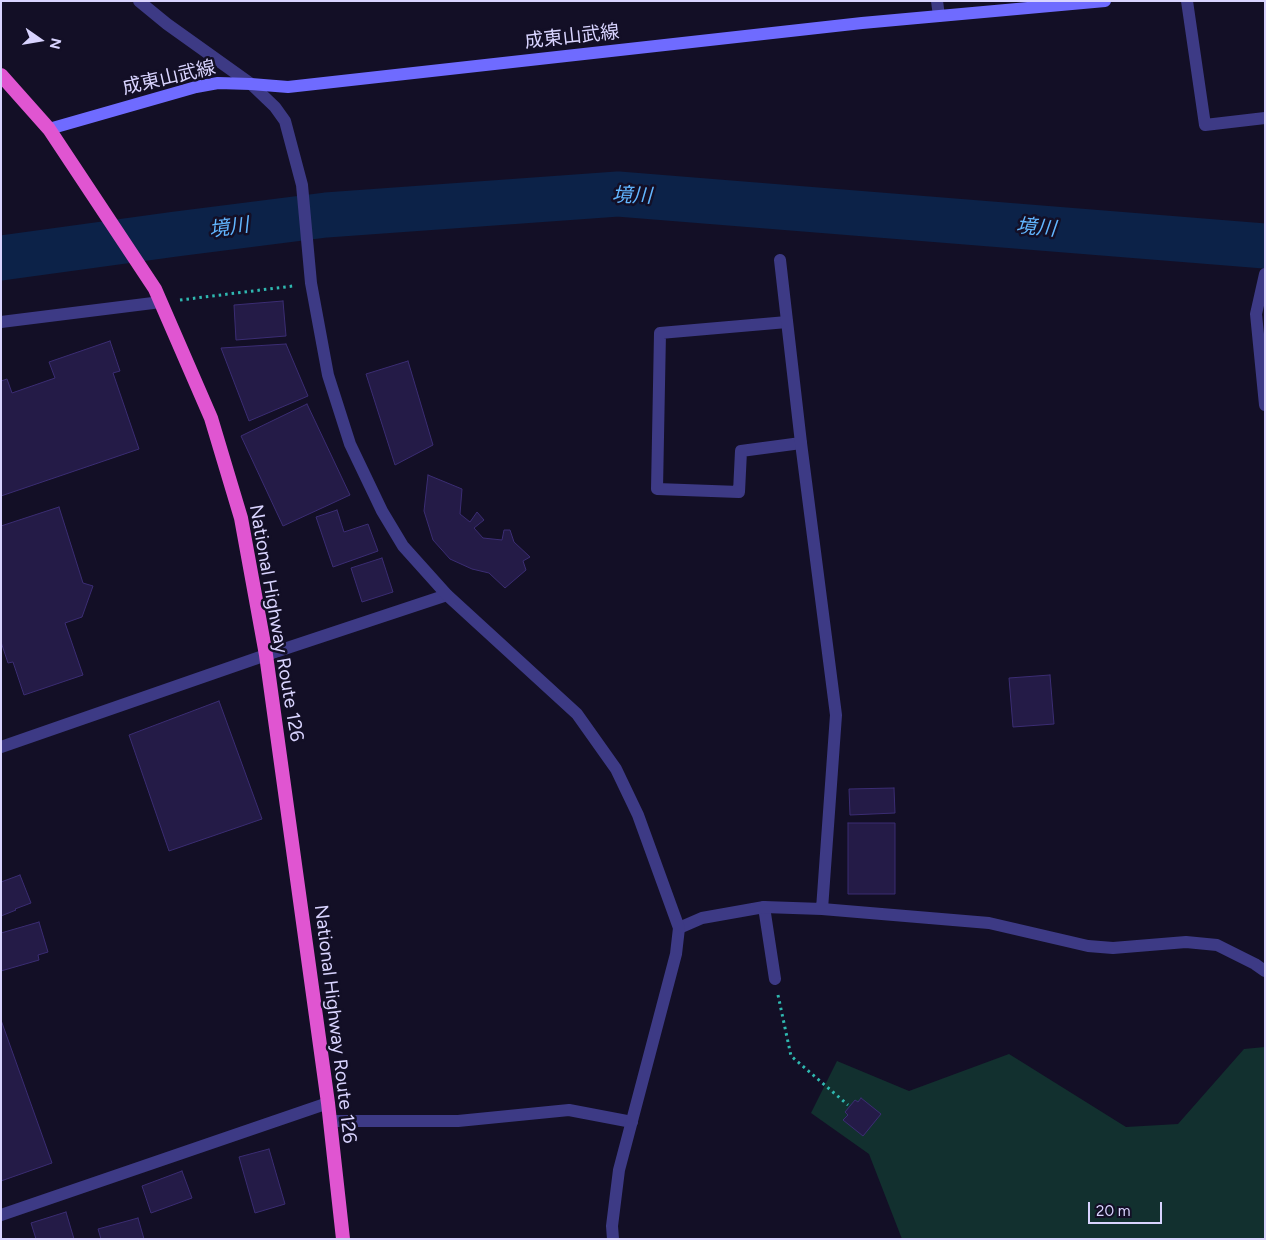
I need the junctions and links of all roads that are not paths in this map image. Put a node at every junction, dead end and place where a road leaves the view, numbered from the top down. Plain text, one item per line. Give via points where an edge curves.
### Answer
1 (139, 1) edge
2 (937, 1) edge
3 (1105, 1) edge
4 (1187, 1) edge
5 (1082, 2) edge
6 (1008, 6) edge
7 (939, 16) junction
8 (1, 75) edge
9 (251, 84) junction
10 (1265, 118) edge
11 (49, 129) junction
12 (780, 260) dead end
13 (1265, 274) edge
14 (161, 302) junction
15 (1, 322) edge
16 (787, 322) junction
17 (1265, 405) edge
18 (801, 442) junction
19 (447, 595) junction
20 (266, 655) junction
21 (1, 747) edge
22 (764, 907) junction
23 (822, 909) junction
24 (679, 928) junction
25 (1265, 971) edge
26 (775, 979) road end
27 (328, 1103) junction
28 (329, 1121) junction
29 (632, 1122) junction
30 (1, 1215) edge
31 (343, 1239) edge
32 (613, 1239) edge

1 - 9 street
2 - 7 street
3 - 5 main road, 成東山武線
4 - 10 street via 1205,125
5 - 6 main road, 成東山武線
6 - 7 main road, 成東山武線
7 - 9 main road, 成東山武線 via 288,87
8 - 11 highway, National Highway Route 126
9 - 11 main road, 成東山武線 via 218,83 196,87
9 - 19 street via 275,107 285,122 302,185 311,284 328,375 350,444 403,546
11 - 14 highway, National Highway Route 126
12 - 16 street
13 - 17 street via 1256,314
14 - 15 street
14 - 20 highway, National Highway Route 126 via 211,418 242,518
16 - 18 street
16 - 18 street via 660,333 657,489 739,492 741,451
18 - 23 street via 836,715
19 - 20 street
19 - 24 street via 577,714 616,769 638,815
20 - 21 street
20 - 27 highway, National Highway Route 126
22 - 23 street
22 - 24 street via 702,918
22 - 26 street
23 - 25 street via 989,923 1088,946 1113,948 1186,942 1218,945
24 - 29 street via 676,954
27 - 28 highway, National Highway Route 126
27 - 30 street
28 - 29 street via 458,1121 570,1110
28 - 31 highway, National Highway Route 126
29 - 32 street via 619,1170

